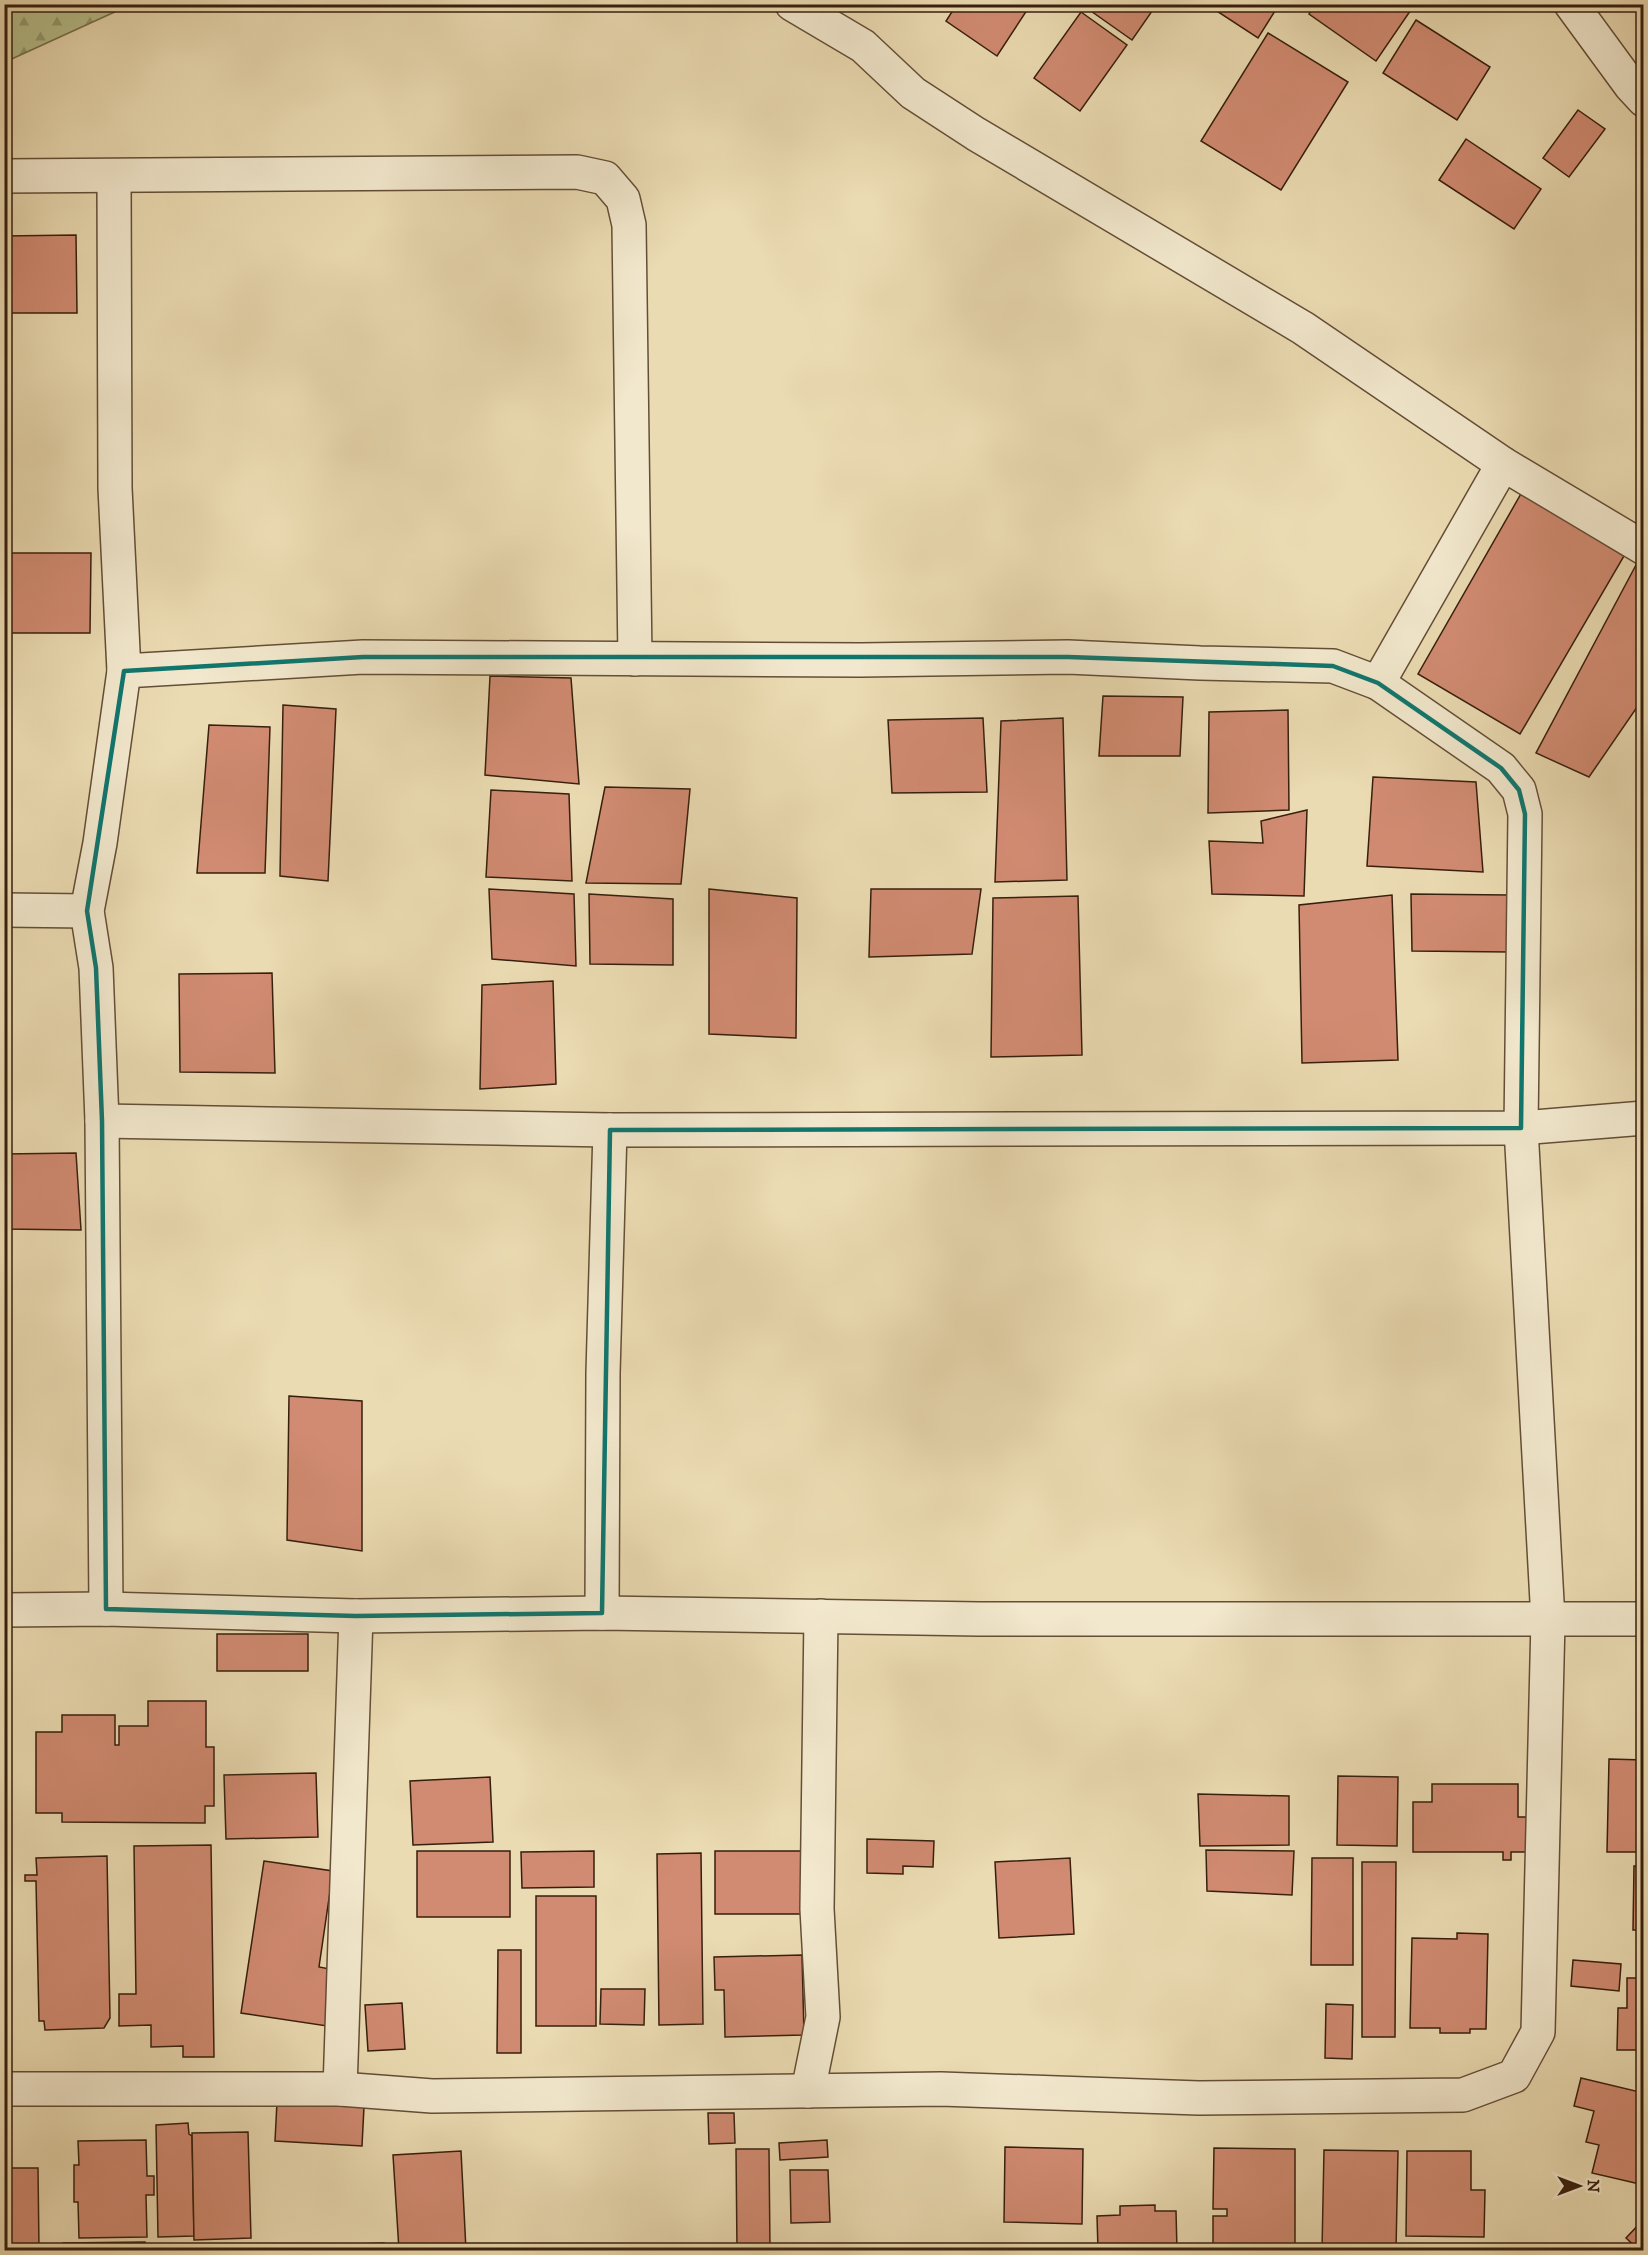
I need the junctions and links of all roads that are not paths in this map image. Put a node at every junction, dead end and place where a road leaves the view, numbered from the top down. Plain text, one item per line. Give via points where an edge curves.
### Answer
1 (792, 4) edge
2 (1572, 4) edge
3 (1644, 99) edge
4 (4, 176) edge
5 (114, 176) junction
6 (1503, 464) junction
7 (1644, 548) edge
8 (635, 659) junction
9 (124, 671) junction
10 (1378, 683) junction
11 (4, 910) edge
12 (87, 911) junction
13 (1644, 1118) edge
14 (102, 1121) junction
15 (1521, 1128) junction
16 (610, 1130) junction
17 (106, 1609) junction
18 (4, 1610) edge
19 (602, 1613) junction
20 (356, 1616) junction
21 (821, 1616) junction
22 (1644, 1619) edge
23 (1548, 1620) junction
24 (4, 2089) edge
25 (340, 2090) junction
26 (808, 2091) junction

1 - 6 street via 863,46 913,93 976,134 1303,328
2 - 3 street
4 - 5 street
5 - 8 street via 578,172 605,178 623,199 628,225
5 - 9 street via 115,488
6 - 7 street
6 - 10 street
8 - 9 street via 363,657
8 - 10 street via 1068,657 1333,666
9 - 12 street
10 - 15 street via 1501,768 1519,790 1525,814
11 - 12 street
12 - 14 street via 96,968
13 - 15 street
14 - 16 street
14 - 17 street
15 - 16 street
15 - 23 street
16 - 19 street
17 - 18 street
17 - 20 street
19 - 20 street
19 - 21 street
20 - 25 street
21 - 23 street
21 - 26 street via 817,1909 823,2017
22 - 23 street
23 - 26 street via 1538,2032 1514,2076 1463,2095 1199,2098 941,2089
24 - 25 street
25 - 26 street via 432,2096

